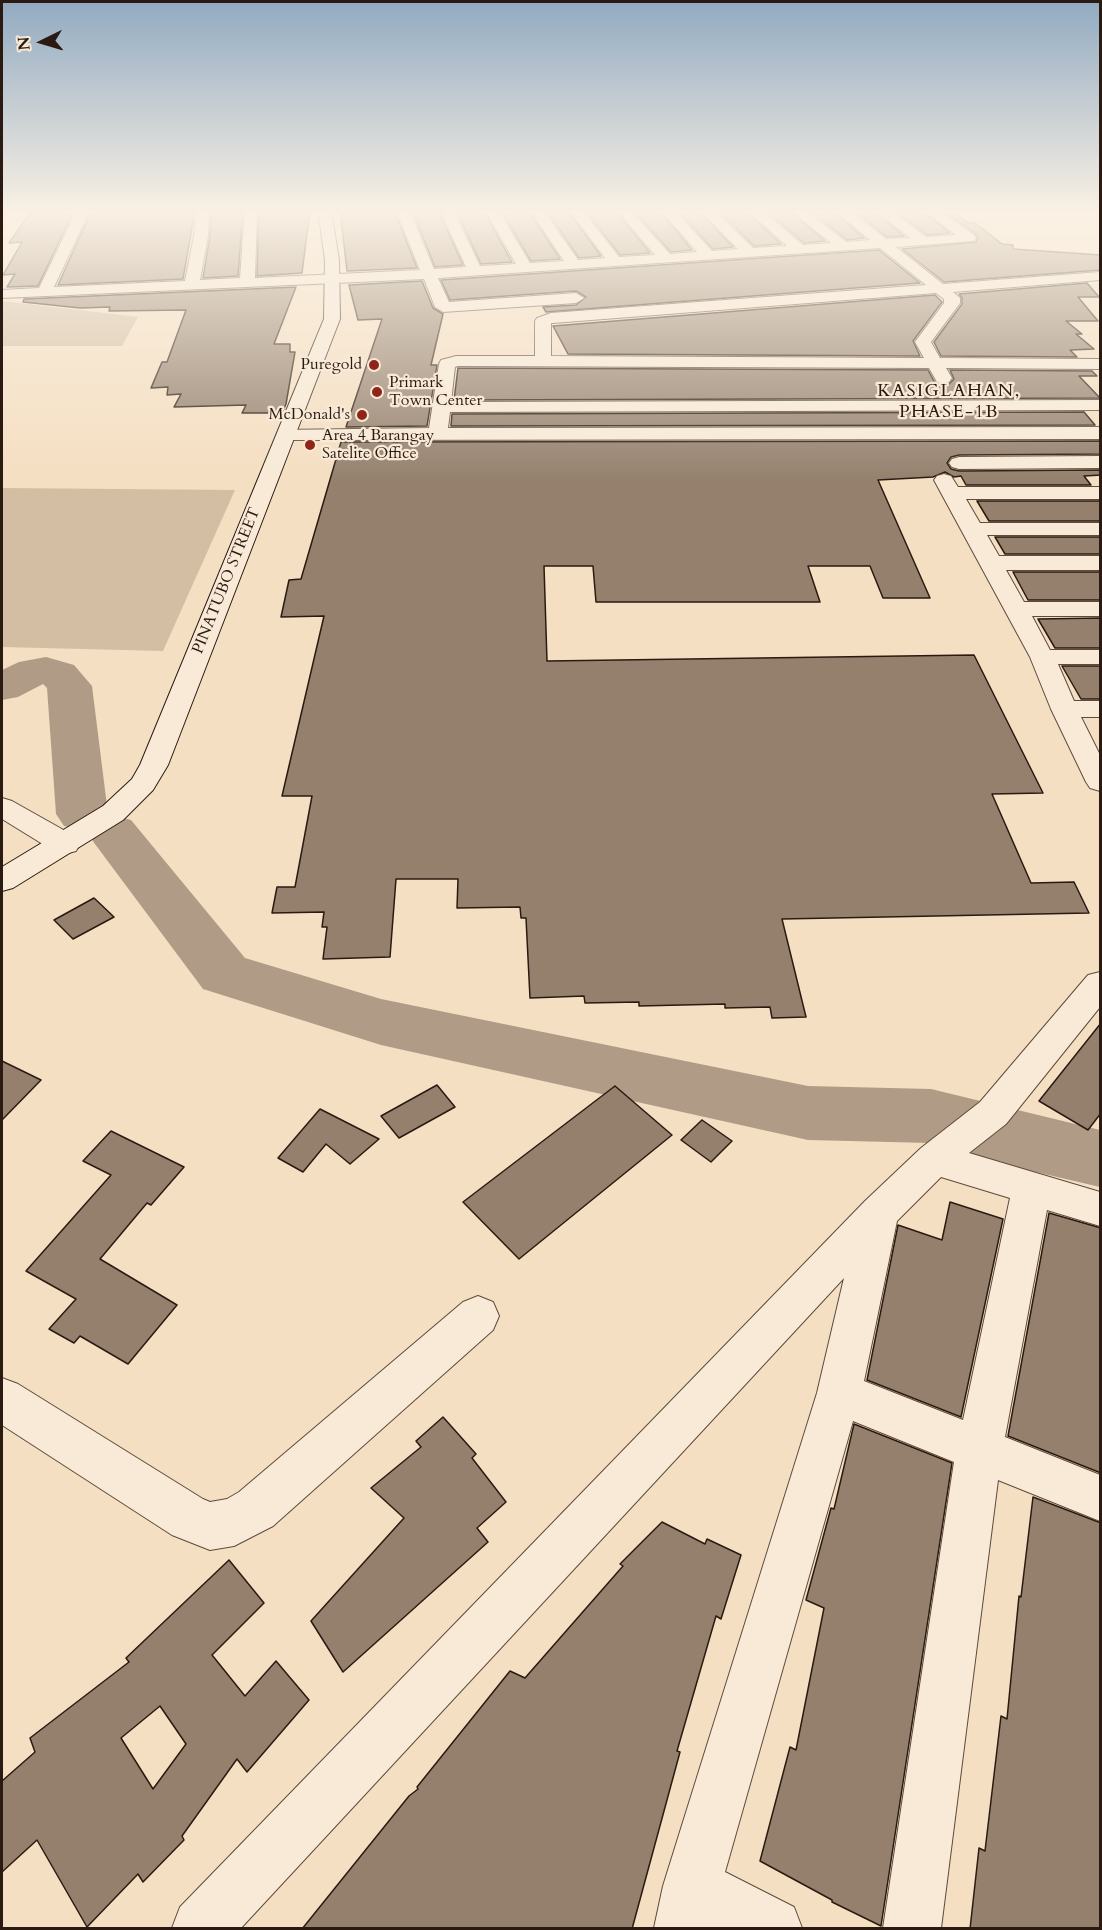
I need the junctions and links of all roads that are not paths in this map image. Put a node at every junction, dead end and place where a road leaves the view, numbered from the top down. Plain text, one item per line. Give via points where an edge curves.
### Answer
1 (332, 300) edge
2 (443, 300) edge
3 (542, 300) edge
4 (783, 300) edge
5 (952, 300) edge
6 (543, 361) junction
7 (933, 363) junction
8 (1101, 364) edge
9 (1101, 405) edge
10 (962, 406) junction
11 (442, 407) junction
12 (438, 433) junction
13 (1101, 433) edge
14 (286, 434) junction
15 (981, 434) junction
16 (1101, 462) edge
17 (951, 479) junction
18 (1101, 493) edge
19 (973, 529) junction
20 (1101, 529) edge
21 (991, 563) junction
22 (1101, 563) edge
23 (1016, 609) junction
24 (1101, 609) edge
25 (1042, 657) junction
26 (1101, 657) edge
27 (1064, 709) junction
28 (1101, 709) edge
29 (1097, 769) edge
30 (2, 807) edge
31 (65, 844) junction
32 (2, 881) edge
33 (1101, 984) edge
34 (963, 1137) junction
35 (1031, 1189) junction
36 (1101, 1209) edge
37 (879, 1213) junction
38 (478, 1316) dead end
39 (839, 1393) junction
40 (2, 1400) edge
41 (979, 1450) junction
42 (1101, 1498) edge
43 (687, 1907) edge
44 (201, 1929) edge
45 (774, 1929) edge
46 (912, 1929) edge

1 - 14 street, PINATUBO STREET via 332,319
2 - 3 street via 443,307
4 - 6 street via 550,318 543,321
5 - 7 street via 923,342
6 - 7 street
6 - 11 street via 450,361
7 - 8 street
7 - 10 street
9 - 10 street
10 - 11 street
10 - 15 street
11 - 12 street
12 - 14 street
12 - 15 street
13 - 15 street
14 - 31 street, PINATUBO STREET via 154,765 129,800
16 - 17 street
17 - 18 street
17 - 19 street
19 - 20 street
19 - 21 street
21 - 22 street
21 - 23 street
23 - 24 street
23 - 25 street
25 - 26 street
25 - 27 street
27 - 28 street
27 - 29 street
30 - 31 street
31 - 32 street, PINATUBO STREET
33 - 34 street
34 - 35 street
34 - 37 street
35 - 36 street
35 - 41 street
37 - 39 street
37 - 44 street
38 - 40 street via 256,1509 234,1522 210,1526 189,1518
39 - 41 street
39 - 43 street
41 - 42 street
41 - 46 street
43 - 45 street

